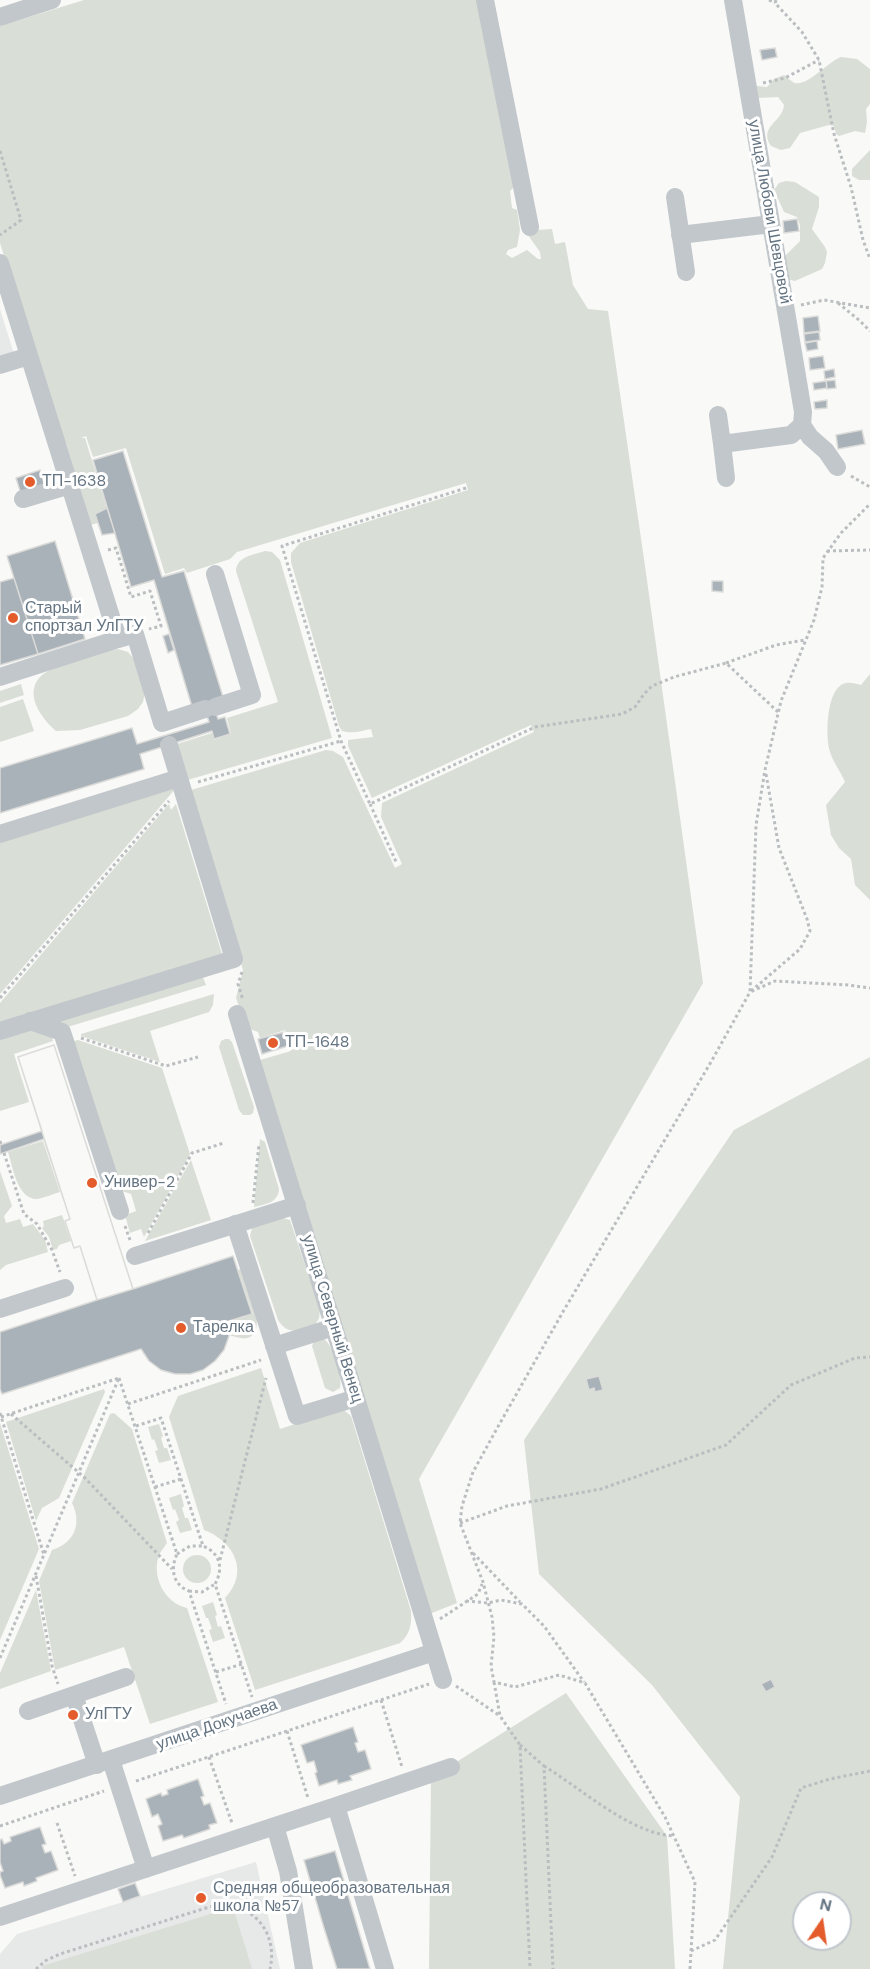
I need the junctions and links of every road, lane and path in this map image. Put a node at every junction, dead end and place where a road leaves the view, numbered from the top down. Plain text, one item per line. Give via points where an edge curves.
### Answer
1 (52, 0) edge
2 (485, 0) edge
3 (733, 0) edge
4 (768, 0) edge
5 (775, 2) edge
6 (0, 17) edge
7 (819, 60) junction
8 (748, 86) junction
9 (0, 151) edge
10 (675, 197) dead end
11 (771, 224) junction
12 (530, 227) dead end
13 (0, 235) edge
14 (680, 235) junction
15 (870, 259) edge
16 (0, 263) edge
17 (686, 272) dead end
18 (837, 302) junction
19 (785, 308) junction
20 (870, 308) edge
21 (870, 331) edge
22 (29, 356) junction
23 (0, 365) edge
24 (718, 415) dead end
25 (802, 425) junction
26 (722, 444) junction
27 (837, 466) joint
28 (726, 478) dead end
29 (70, 485) junction
30 (870, 487) edge
31 (466, 488) dead end
32 (23, 499) dead end
33 (870, 504) edge
34 (870, 550) edge
35 (827, 551) junction
36 (92, 555) junction
37 (215, 574) dead end
38 (127, 636) junction
39 (806, 639) junction
40 (726, 663) junction
41 (0, 677) edge
42 (778, 713) junction
43 (340, 741) junction
44 (169, 744) dead end
45 (765, 770) junction
46 (177, 788) junction
47 (370, 804) junction
48 (0, 834) edge
49 (397, 864) dead end
50 (870, 988) edge
51 (750, 992) junction
52 (0, 998) edge
53 (237, 1014) dead end
54 (30, 1021) junction
55 (0, 1030) edge
56 (62, 1032) junction
57 (198, 1057) dead end
58 (259, 1141) dead end
59 (224, 1143) dead end
60 (4, 1153) dead end
61 (297, 1206) junction
62 (120, 1211) joint
63 (243, 1222) junction
64 (135, 1256) junction
65 (65, 1288) joint
66 (0, 1309) edge
67 (334, 1327) junction
68 (274, 1352) junction
69 (870, 1357) edge
70 (119, 1378) junction
71 (356, 1398) junction
72 (128, 1404) junction
73 (11, 1414) junction
74 (0, 1416) edge
75 (135, 1426) junction
76 (79, 1473) junction
77 (181, 1479) junction
78 (155, 1487) junction
79 (460, 1523) junction
80 (203, 1546) junction
81 (471, 1550) junction
82 (177, 1554) junction
83 (44, 1555) junction
84 (220, 1562) junction
85 (173, 1570) junction
86 (36, 1575) junction
87 (483, 1582) junction
88 (216, 1584) junction
89 (189, 1591) junction
90 (466, 1601) junction
91 (488, 1603) junction
92 (522, 1604) junction
93 (426, 1624) junction
94 (434, 1652) junction
95 (0, 1658) edge
96 (242, 1664) junction
97 (216, 1672) junction
98 (126, 1677) dead end
99 (443, 1680) junction
100 (494, 1682) junction
101 (585, 1683) junction
102 (68, 1697) junction
103 (381, 1700) junction
104 (28, 1711) dead end
105 (256, 1711) junction
106 (500, 1716) junction
107 (231, 1720) junction
108 (287, 1731) junction
109 (520, 1745) junction
110 (209, 1757) junction
111 (104, 1763) junction
112 (544, 1766) junction
113 (452, 1767) dead end
114 (870, 1770) edge
115 (407, 1782) junction
116 (120, 1786) junction
117 (0, 1796) edge
118 (336, 1806) junction
119 (313, 1813) junction
120 (57, 1823) dead end
121 (0, 1826) edge
122 (275, 1826) junction
123 (674, 1836) junction
124 (237, 1839) junction
125 (146, 1869) junction
126 (80, 1891) junction
127 (0, 1917) edge
128 (691, 1951) junction
129 (36, 1969) edge
130 (270, 1969) edge
131 (304, 1969) edge
132 (385, 1969) edge
133 (530, 1969) edge
134 (554, 1969) edge
135 (690, 1969) edge

1 - 6 street
2 - 12 street
3 - 8 street, улица Любови Шевцовой
4 - 5 path
5 - 7 path via 802,32
7 - 8 path via 785,78
7 - 15 path via 834,134
8 - 11 street, улица Любови Шевцовой
9 - 13 path via 21,220
10 - 14 street
11 - 14 street
11 - 19 street, улица Любови Шевцовой
14 - 17 street
16 - 22 street
18 - 19 path via 824,300
18 - 20 path
18 - 21 path
19 - 25 street, улица Любови Шевцовой
22 - 23 street
22 - 29 street
24 - 26 street
25 - 26 street via 791,435
25 - 27 street
26 - 28 street
27 - 30 path
29 - 32 street
29 - 36 street
31 - 43 path via 282,546
33 - 35 path
34 - 35 path
35 - 39 path via 822,565 822,587
36 - 38 street
36 - 38 path via 116,548 131,597 150,591 161,626
37 - 38 street via 252,695 162,723
38 - 41 street
39 - 40 path
39 - 42 path
40 - 42 path
40 - 47 path via 652,686 635,707 622,714 535,727
42 - 45 path
43 - 46 path
43 - 47 path
44 - 46 street
45 - 51 path via 755,844
45 - 51 path via 779,848 810,932 800,949
46 - 48 street
46 - 52 path
46 - 54 street via 234,959
47 - 49 path
50 - 51 path via 775,981
51 - 79 path via 473,1472
53 - 61 street, улица Северный Венец
54 - 55 street
54 - 56 street
56 - 57 path via 166,1066
56 - 62 street
58 - 63 path
59 - 64 path via 192,1153
60 - 65 path via 24,1214 37,1224 52,1250
61 - 63 street
61 - 67 street, улица Северный Венец
62 - 64 path
63 - 64 street
63 - 68 street
65 - 66 street
67 - 68 street
67 - 71 street, улица Северный Венец
68 - 71 street via 297,1416
68 - 72 path
68 - 84 path
69 - 79 path via 855,1358 790,1385 726,1445 601,1489 507,1506
70 - 72 path
70 - 73 path
70 - 76 path
71 - 93 street, улица Северный Венец
72 - 75 path
73 - 74 path
73 - 76 path
74 - 83 path
75 - 77 path via 161,1418
75 - 78 path
76 - 83 path
76 - 85 path
77 - 78 path
77 - 80 path
78 - 82 path
79 - 81 path
80 - 82 path via 190,1546
80 - 84 path via 212,1550
81 - 87 path
81 - 92 path
82 - 85 path
83 - 86 path
84 - 88 path
85 - 89 path via 179,1585
86 - 95 path
86 - 102 path via 52,1666
87 - 90 path via 478,1594
87 - 91 path
88 - 89 path via 202,1592
88 - 96 path
89 - 97 path
90 - 91 path
90 - 93 path via 445,1617
91 - 92 path via 501,1600
91 - 100 path via 494,1636
92 - 101 path via 544,1626
93 - 94 street, улица Северный Венец
94 - 99 street, улица Северный Венец
94 - 105 street, улица Докучаева
96 - 97 path
96 - 105 path
97 - 107 path
98 - 102 street
99 - 103 path
99 - 106 path
100 - 101 path via 515,1687 559,1675
100 - 106 path
101 - 123 path
102 - 104 street
102 - 111 street
103 - 108 path
103 - 115 path
105 - 107 street, улица Докучаева
106 - 109 path
107 - 111 street, улица Докучаева
108 - 110 path
108 - 119 path
109 - 112 path
109 - 133 path
110 - 116 path
110 - 124 path
111 - 116 street
111 - 117 street, улица Докучаева
112 - 123 path via 641,1828
112 - 134 path
113 - 115 street
114 - 128 path via 801,1788 772,1857 715,1940
115 - 118 street
116 - 121 path
116 - 125 street
118 - 119 street
118 - 132 street
119 - 122 street
120 - 126 path
122 - 124 street
122 - 131 street via 288,1871
123 - 128 path via 695,1882
124 - 125 street
125 - 126 street
126 - 127 street
128 - 135 path
129 - 130 path via 60,1954 225,1905 248,1912 261,1923 271,1945

